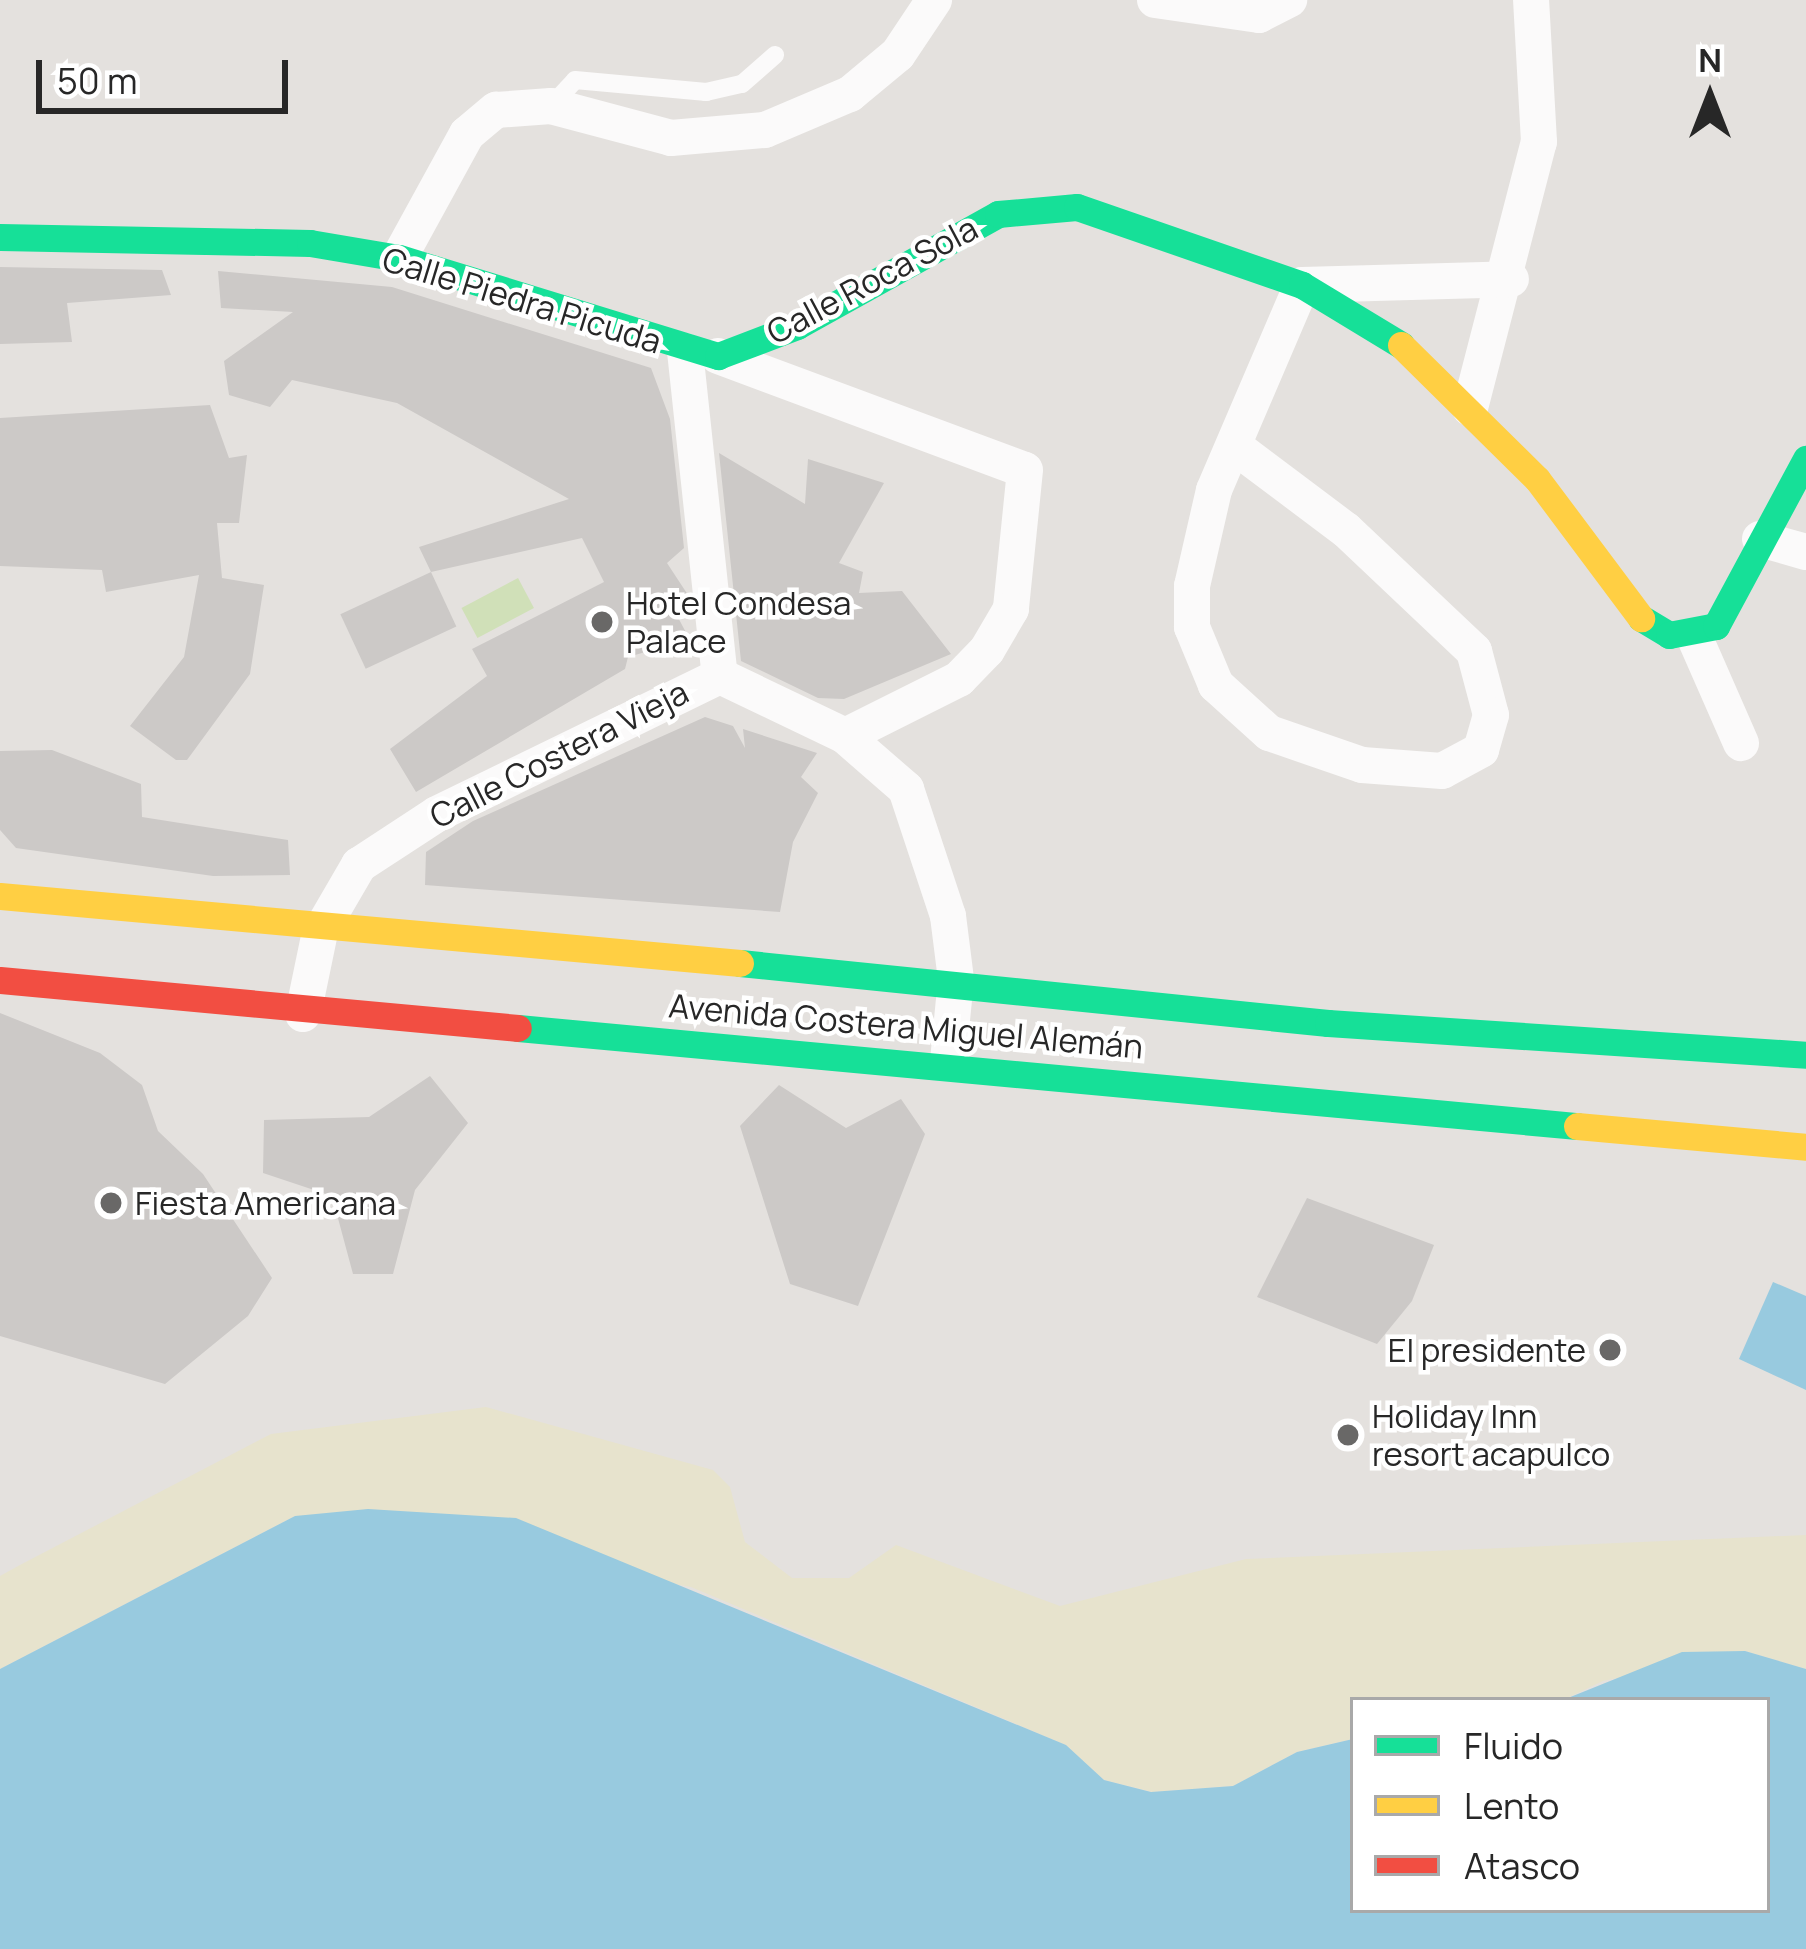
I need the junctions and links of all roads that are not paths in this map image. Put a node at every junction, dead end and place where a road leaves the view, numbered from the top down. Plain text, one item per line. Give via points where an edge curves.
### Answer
1 (934, 0) edge
2 (1289, 0) edge
3 (1531, 0) edge
4 (1172, 4) edge
5 (775, 55) dead end
6 (551, 106) junction
7 (0, 237) edge
8 (399, 259) junction
9 (1511, 279) junction
10 (1302, 285) junction
11 (702, 353) junction
12 (1470, 408) junction
13 (1234, 446) junction
14 (1806, 459) edge
15 (1760, 538) junction
16 (1806, 552) edge
17 (1694, 636) junction
18 (720, 676) junction
19 (845, 736) junction
20 (1741, 742) dead end
21 (0, 896) edge
22 (320, 932) junction
23 (956, 979) junction
24 (0, 980) edge
25 (303, 1014) junction
26 (1806, 1055) edge
27 (948, 1061) junction
28 (1806, 1147) edge

1 - 6 street via 898,54 850,94 765,130 671,138
2 - 4 street via 1259,15
3 - 9 street via 1539,142
5 - 6 lane via 742,84 706,92 574,80
6 - 8 street via 496,110 467,134
7 - 8 main road, Calle Piedra Picuda via 310,243
8 - 11 main road, Calle Piedra Picuda
9 - 10 street
9 - 12 street
10 - 11 main road, Calle Roca Sola via 1077,207 998,214 797,326
10 - 12 main road, Calle Roca Sola via 1384,328
10 - 13 street
11 - 18 street
11 - 19 street, Calle Piedra Picuda via 1024,470 1011,609 987,650 959,680
12 - 17 main road, Calle Roca Sola via 1537,479 1645,624
13 - 13 street via 1192,586 1192,627 1216,685 1269,733 1362,765 1442,771 1480,750 1491,715 1474,651 1346,530
14 - 15 main road
15 - 16 street
15 - 17 main road via 1737,597 1716,626
17 - 20 street
18 - 19 street, Calle Costera Vieja
18 - 22 street, Calle Costera Vieja via 437,814 359,865
19 - 23 street, Calle Costera Vieja via 906,789 948,916
21 - 22 main road, Avenida Costera Miguel Alemán
22 - 23 main road, Avenida Costera Miguel Alemán
22 - 25 street, Calle Costera Vieja
23 - 26 main road, Avenida Costera Miguel Alemán via 1328,1023
23 - 27 street, Calle Costera Vieja
24 - 25 main road, Avenida Costera Miguel Alemán
25 - 27 main road, Avenida Costera Miguel Alemán
27 - 28 main road, Avenida Costera Miguel Alemán

